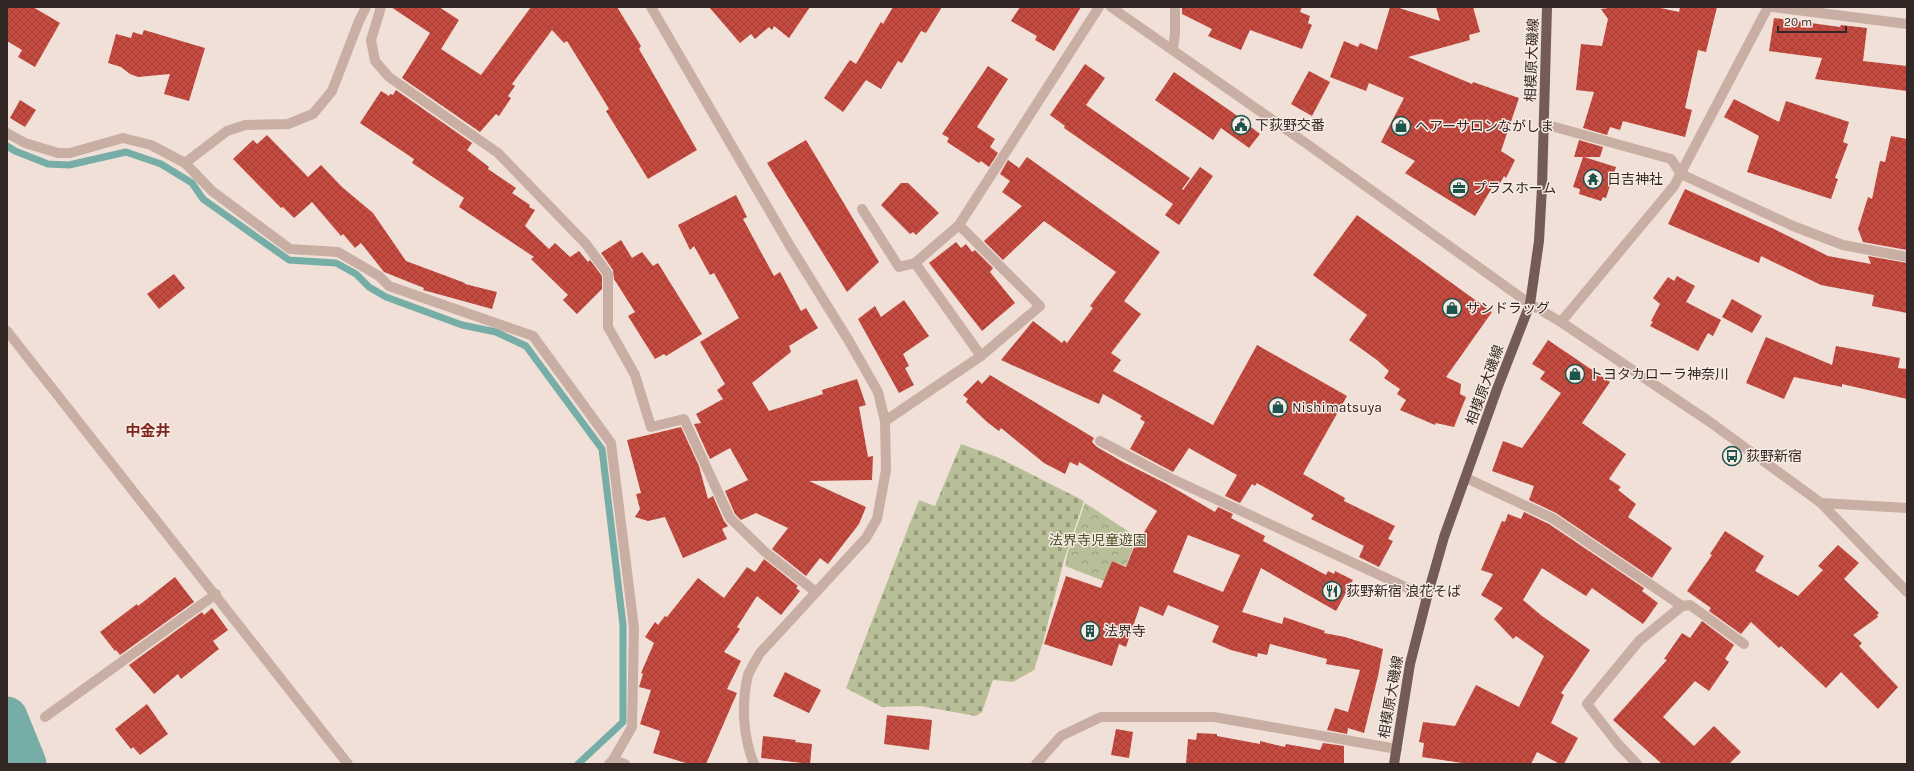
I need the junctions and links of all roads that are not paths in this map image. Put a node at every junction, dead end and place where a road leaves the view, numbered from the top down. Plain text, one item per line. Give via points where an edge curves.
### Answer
1 (366, 7) edge
2 (381, 7) edge
3 (651, 7) edge
4 (1098, 7) edge
5 (1111, 7) edge
6 (1175, 7) edge
7 (1548, 7) edge
8 (1768, 7) edge
9 (1773, 7) edge
10 (1907, 24) edge
11 (1173, 49) junction
12 (1544, 124) junction
13 (7, 133) edge
14 (186, 163) junction
15 (1681, 174) junction
16 (862, 209) dead end
17 (960, 225) junction
18 (1907, 257) edge
19 (915, 263) junction
20 (1530, 304) junction
21 (1561, 322) junction
22 (7, 331) edge
23 (981, 356) junction
24 (885, 421) junction
25 (1100, 441) dead end
26 (1466, 478) junction
27 (1821, 503) junction
28 (1907, 508) edge
29 (816, 592) junction
30 (1907, 592) edge
31 (216, 594) junction
32 (1426, 597) junction
33 (1682, 606) junction
34 (1744, 644) dead end
35 (45, 717) dead end
36 (1396, 749) junction
37 (611, 762) edge
38 (348, 764) edge
39 (625, 764) edge
40 (754, 764) edge
41 (1036, 764) edge
42 (1394, 764) edge
43 (1637, 764) edge

1 - 14 street via 332,91 312,114 288,124 245,125 227,131
2 - 29 street via 371,40 375,61 390,77 498,153 586,244 608,274 608,327 635,375 651,427 684,419 730,518 765,552
3 - 24 street via 878,392
4 - 17 street
5 - 11 street
6 - 11 street
7 - 12 main road, 相模原大磯線
8 - 15 street
9 - 10 street
11 - 20 street
12 - 15 street via 1671,160
12 - 20 main road, 相模原大磯線 via 1539,241
13 - 14 street via 25,143 58,153 70,153 123,138 150,146
14 - 37 street via 212,191 290,249 338,252 379,276 388,286 533,336 611,443 634,628 632,727
15 - 18 street via 1793,226 1843,245
15 - 21 street via 1674,186
16 - 19 street via 900,267
17 - 19 street
17 - 23 street via 1040,306
19 - 23 street
20 - 21 street
20 - 26 main road, 相模原大磯線
21 - 27 street via 1710,422
22 - 31 street
23 - 24 street
24 - 29 street via 886,470 877,519 866,538
25 - 32 street via 1170,478
26 - 32 main road, 相模原大磯線 via 1444,537
26 - 33 street via 1552,518
27 - 28 street
27 - 30 street
29 - 40 street via 760,653 749,674 744,721 747,749
31 - 35 street
31 - 38 street
32 - 36 main road, 相模原大磯線 via 1410,664
33 - 34 street via 1690,605
33 - 43 street via 1639,641 1587,704
36 - 41 street via 1214,717 1101,717 1061,736
36 - 42 main road, 相模原大磯線
37 - 39 street

